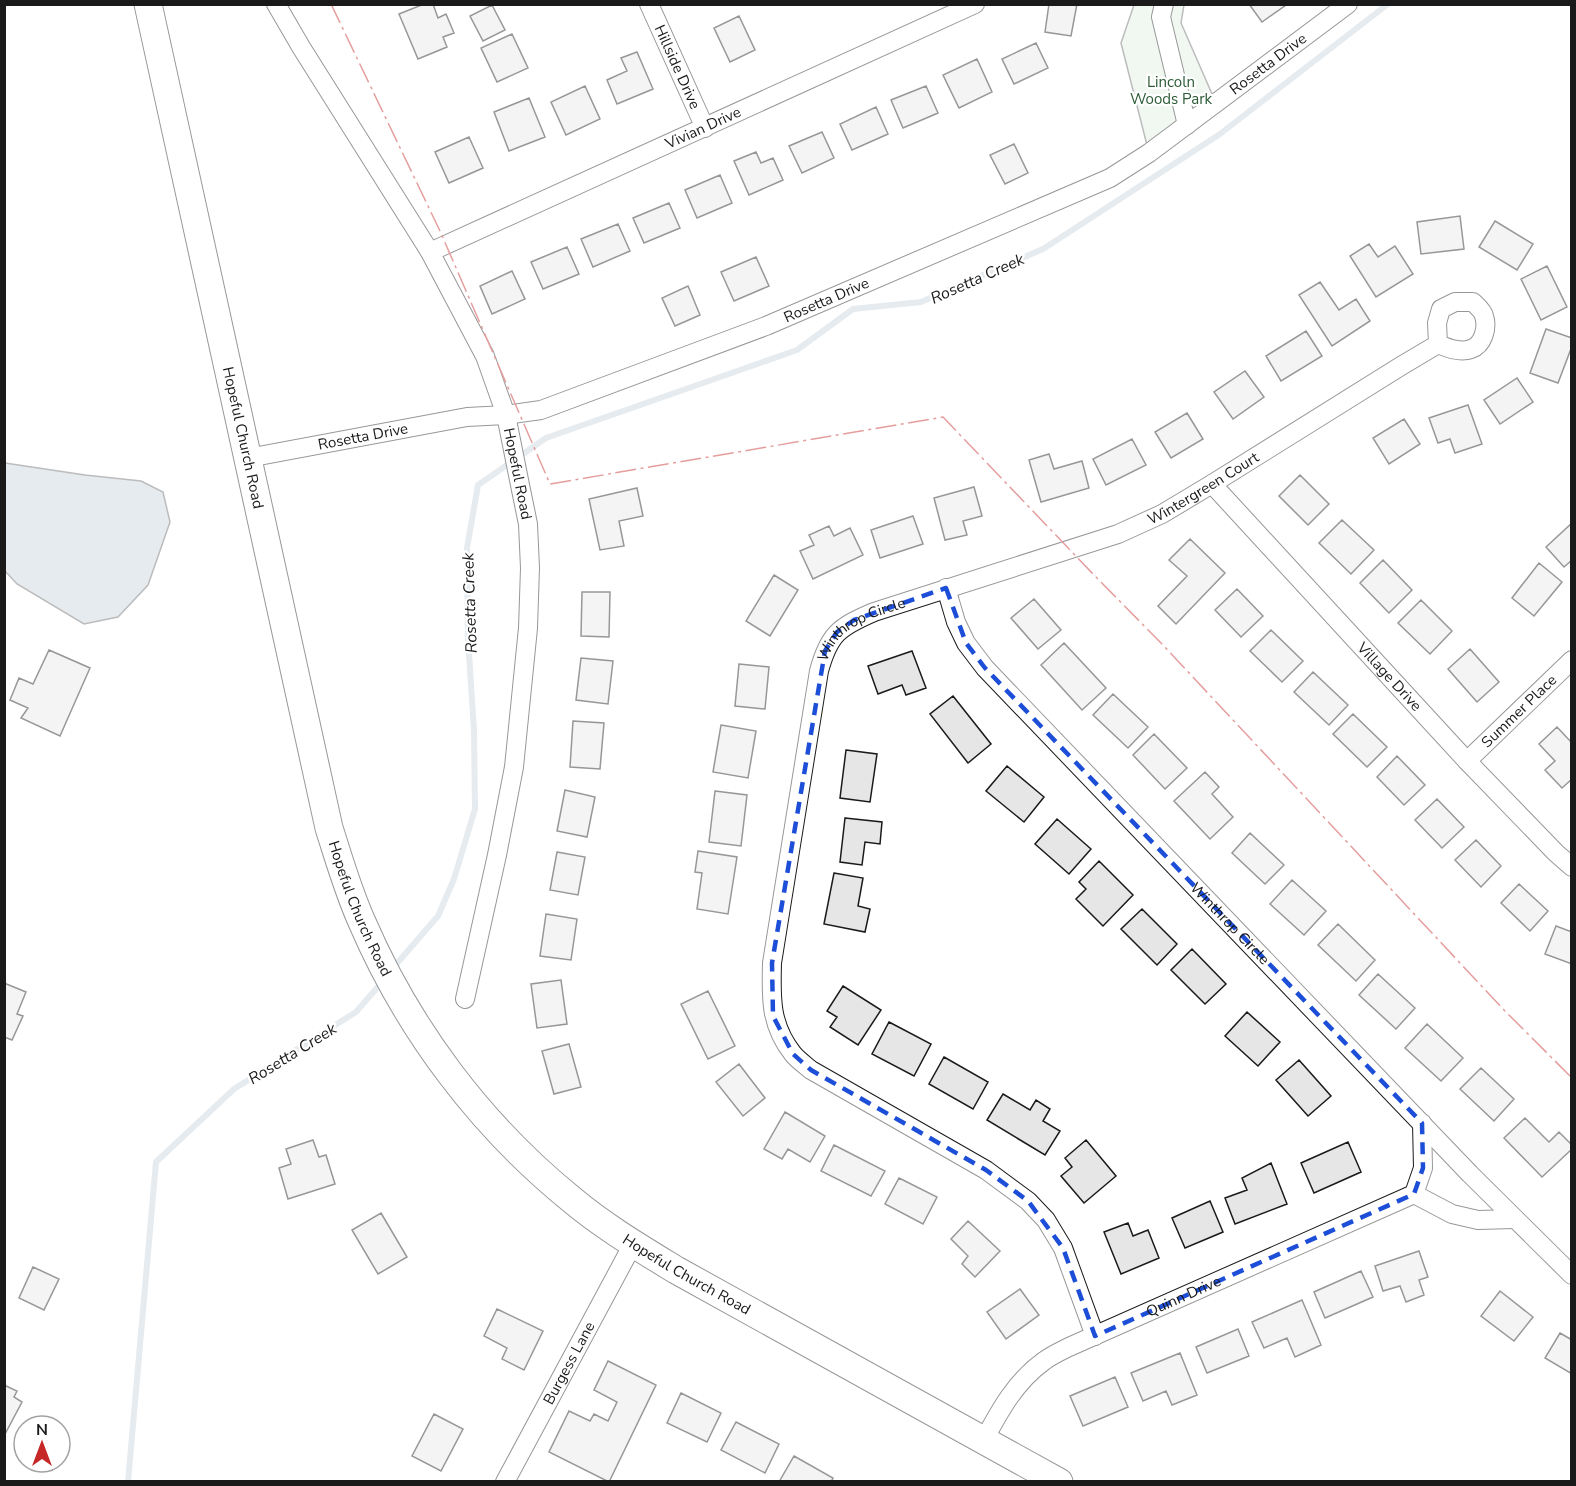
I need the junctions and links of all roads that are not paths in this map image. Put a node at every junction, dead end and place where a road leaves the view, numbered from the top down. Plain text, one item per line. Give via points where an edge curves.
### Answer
1 (148, 4) edge
2 (276, 4) edge
3 (649, 4) edge
4 (975, 4) edge
5 (1164, 4) edge
6 (1348, 4) edge
7 (1186, 125) junction
8 (705, 128) junction
9 (430, 252) junction
10 (1438, 344) dead end
11 (506, 415) junction
12 (248, 458) junction
13 (1212, 484) junction
14 (946, 588) junction
15 (1572, 660) edge
16 (1467, 760) junction
17 (1572, 867) edge
18 (465, 999) dead end
19 (1422, 1124) junction
20 (1414, 1194) junction
21 (1514, 1219) junction
22 (633, 1244) junction
23 (1572, 1275) edge
24 (1095, 1336) junction
25 (984, 1440) junction
26 (505, 1482) edge
27 (1059, 1482) edge

1 - 12 main road, Hopeful Church Road
2 - 9 street, Hopeful Road
3 - 8 street, Hillside Drive
4 - 8 street, Vivian Drive
5 - 7 street via 1161,17
6 - 7 street, Rosetta Drive
7 - 11 street, Rosetta Drive via 1110,178 777,321 541,410
8 - 9 street, Vivian Drive
9 - 11 street, Hopeful Road via 485,356
10 - 13 street, Wintergreen Court
11 - 12 street, Rosetta Drive via 467,417
11 - 18 street, Hopeful Road via 528,524 528,628 514,767
12 - 22 main road, Hopeful Church Road via 329,828 362,922 394,988 450,1074 507,1141 572,1200
13 - 14 street, Wintergreen Court via 1162,514 1118,534
13 - 16 street, Village Drive
14 - 19 street, Winthrop Circle via 966,644 985,668
14 - 24 street, Winthrop Circle via 854,620 837,633 825,651 772,963 773,1016 782,1037 811,1070 986,1170 1028,1201 1046,1220 1063,1248
15 - 16 street, Summer Place
16 - 17 street, Village Drive
19 - 20 street via 1423,1168
19 - 21 street, Winthrop Circle
20 - 21 street via 1452,1214 1478,1220
20 - 24 street, Quinn Drive
21 - 23 street, Winthrop Circle
22 - 25 main road, Hopeful Church Road
22 - 26 street, Burgess Lane
24 - 25 street, Quinn Drive via 1045,1360 1024,1377
25 - 27 main road, Hopeful Church Road

